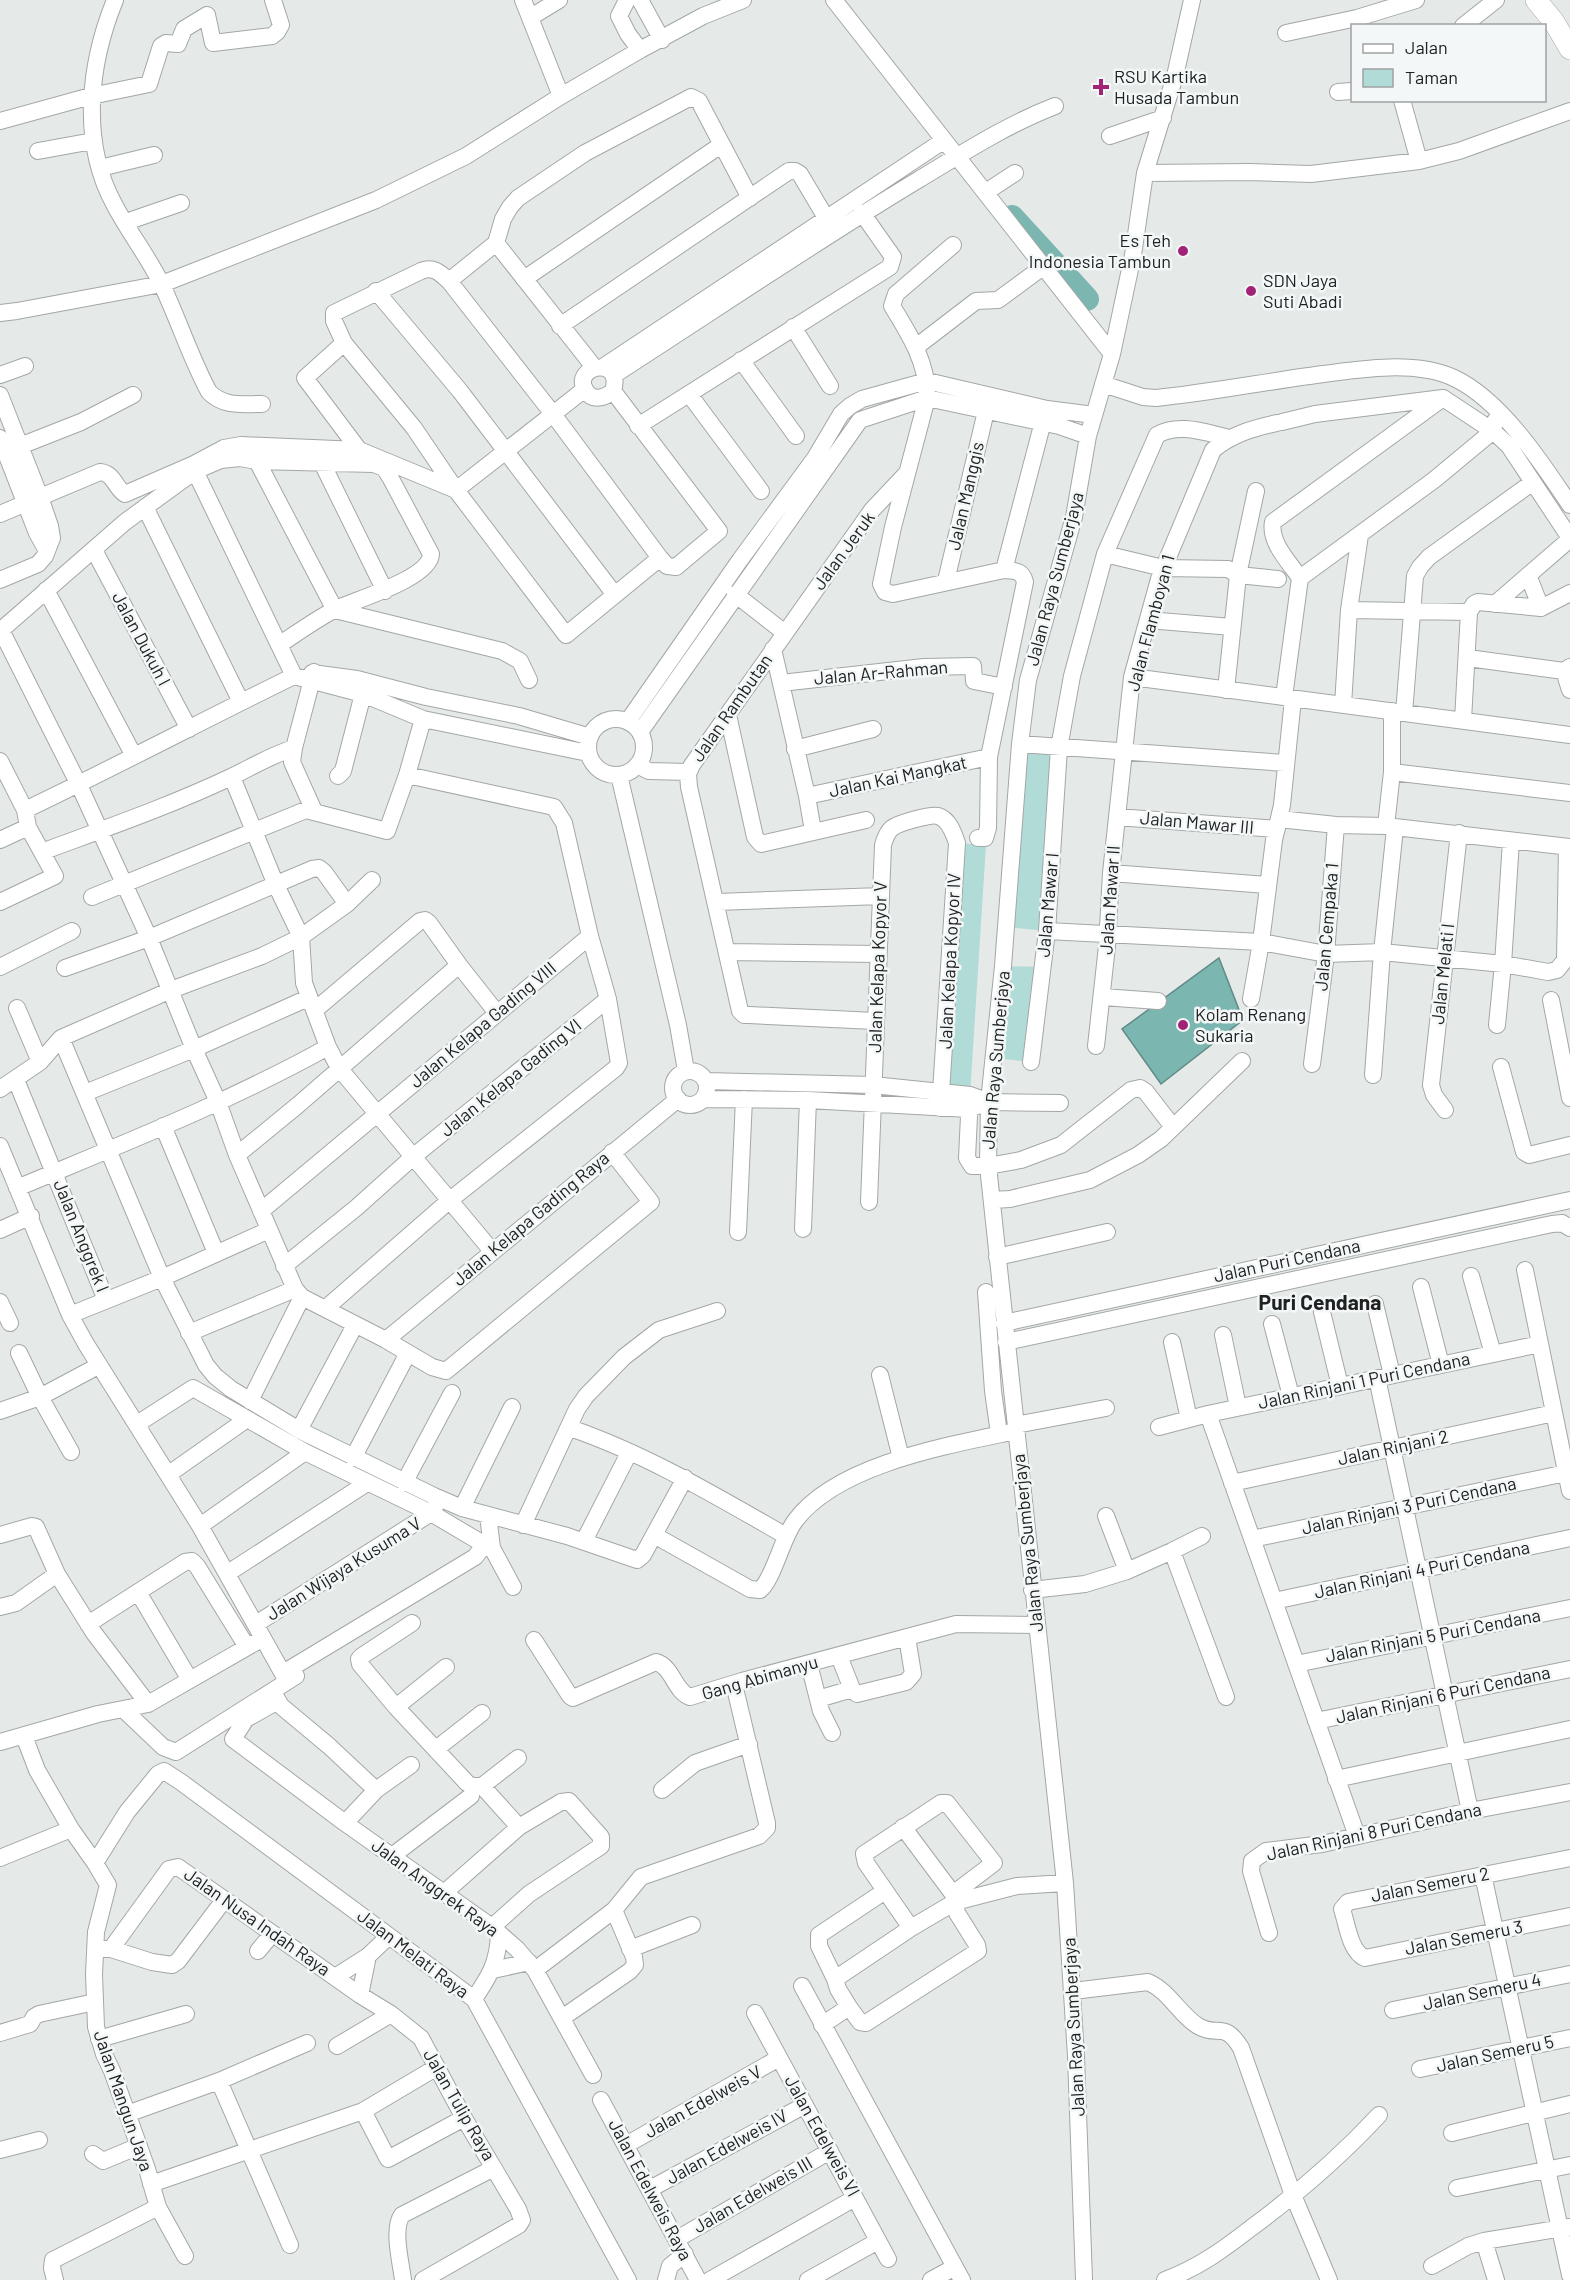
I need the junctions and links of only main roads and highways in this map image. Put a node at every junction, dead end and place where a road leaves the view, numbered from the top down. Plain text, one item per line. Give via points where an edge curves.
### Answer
1 (1536, 0) edge
2 (1570, 49) edge

1 - 2 main road

